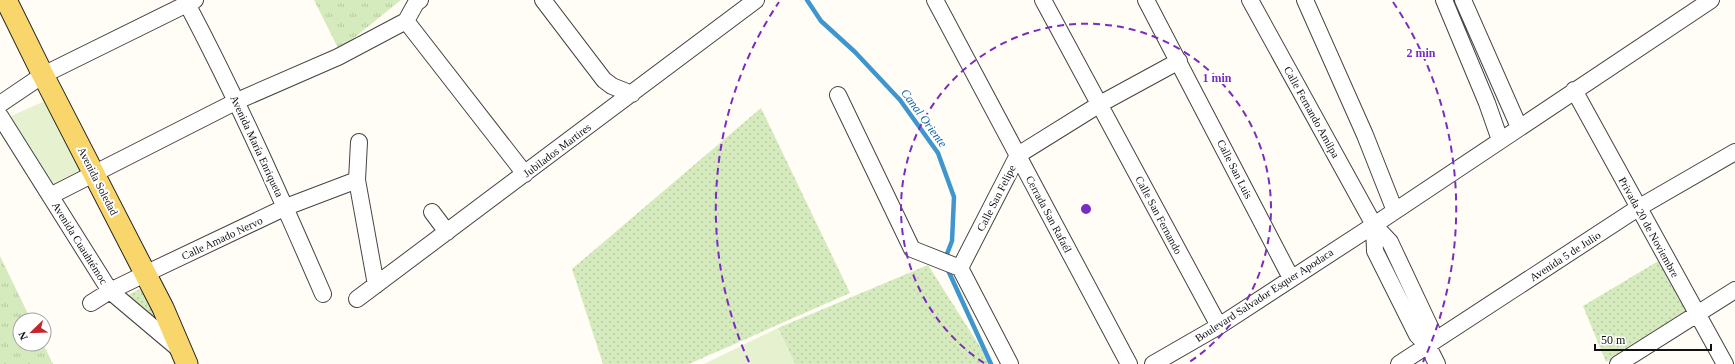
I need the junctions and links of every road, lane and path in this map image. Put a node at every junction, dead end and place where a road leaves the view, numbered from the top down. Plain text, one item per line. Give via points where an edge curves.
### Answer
1 (6, 0) edge
2 (420, 0) edge
3 (544, 0) edge
4 (935, 0) edge
5 (1043, 0) edge
6 (1146, 0) edge
7 (1250, 0) edge
8 (1305, 0) edge
9 (1444, 0) edge
10 (1463, 0) edge
11 (1711, 0) edge
12 (189, 1) edge
13 (745, 3) edge
14 (406, 21) junction
15 (1179, 61) junction
16 (43, 75) junction
17 (1574, 90) junction
18 (632, 94) junction
19 (838, 96) dead end
20 (237, 101) junction
21 (0, 104) edge
22 (1100, 104) junction
23 (0, 116) edge
24 (1519, 127) junction
25 (1500, 140) junction
26 (359, 142) dead end
27 (1735, 152) edge
28 (1018, 155) junction
29 (94, 174) junction
30 (525, 174) junction
31 (357, 180) junction
32 (50, 196) junction
33 (286, 208) junction
34 (1638, 208) junction
35 (1395, 211) junction
36 (432, 212) dead end
37 (1374, 225) junction
38 (447, 232) junction
39 (960, 268) junction
40 (145, 274) junction
41 (1291, 278) junction
42 (376, 285) junction
43 (1735, 290) edge
44 (110, 291) junction
45 (323, 294) dead end
46 (357, 299) dead end
47 (91, 303) dead end
48 (1698, 315) junction
49 (1219, 326) junction
50 (1428, 346) junction
51 (185, 358) edge
52 (1160, 362) edge
53 (1010, 364) edge
54 (1129, 364) edge
55 (1399, 364) edge
56 (1437, 364) edge
57 (1618, 364) edge
58 (1725, 364) edge

1 - 16 main road, Avenida Soledad
2 - 14 street
3 - 18 street via 604,80
4 - 28 street, Cerrada San Rafaél
5 - 22 street, Calle San Fernando
6 - 15 street, Calle San Luis
7 - 37 street, Calle Fernando Amilpa
8 - 35 street via 1365,135
9 - 25 street
10 - 24 street
11 - 17 street, Boulevard Salvador Esquer Apodaca
12 - 16 street
12 - 20 street, Avenida María Enriqueta
13 - 18 street, Jubilados Martires
14 - 20 street via 338,57
14 - 30 street
15 - 22 street, Calle San Felipe
15 - 41 street, Calle San Luis
16 - 21 street
16 - 29 main road, Avenida Soledad
17 - 24 street, Boulevard Salvador Esquer Apodaca
17 - 34 street, Privada 20 de Noviembre
18 - 30 street, Jubilados Martires
19 - 39 street via 912,250
20 - 29 street
20 - 33 street, Avenida María Enriqueta
22 - 28 street, Calle San Felipe
22 - 49 street, Calle San Fernando
23 - 32 street, Avenida Cuauhtémoc
24 - 25 street, Boulevard Salvador Esquer Apodaca
25 - 35 street, Boulevard Salvador Esquer Apodaca
26 - 31 street
27 - 34 street, Avenida 5 de Julio
28 - 39 street, Calle San Felipe
28 - 54 street, Cerrada San Rafaél
29 - 32 street
29 - 40 main road, Avenida Soledad
30 - 38 street, Jubilados Martires
31 - 33 street, Calle Amado Nervo
31 - 42 street
32 - 44 street, Avenida Cuauhtémoc
33 - 40 street, Calle Amado Nervo
33 - 45 street, Avenida María Enriqueta
34 - 48 street, Privada 20 de Noviembre
34 - 50 street, Avenida 5 de Julio
35 - 37 street, Boulevard Salvador Esquer Apodaca
36 - 38 street
37 - 41 street, Boulevard Salvador Esquer Apodaca
37 - 50 street via 1375,251 1417,335
38 - 42 street, Jubilados Martires
39 - 53 street
40 - 44 street, Calle Amado Nervo
40 - 51 main road, Avenida Soledad
41 - 49 street, Boulevard Salvador Esquer Apodaca
42 - 46 street, Jubilados Martires
43 - 48 street
44 - 47 street, Calle Amado Nervo
44 - 51 street, Avenida Cuauhtémoc
48 - 57 street
48 - 58 street, Privada 20 de Noviembre
49 - 52 street, Boulevard Salvador Esquer Apodaca
50 - 55 street, Avenida 5 de Julio
50 - 56 street

